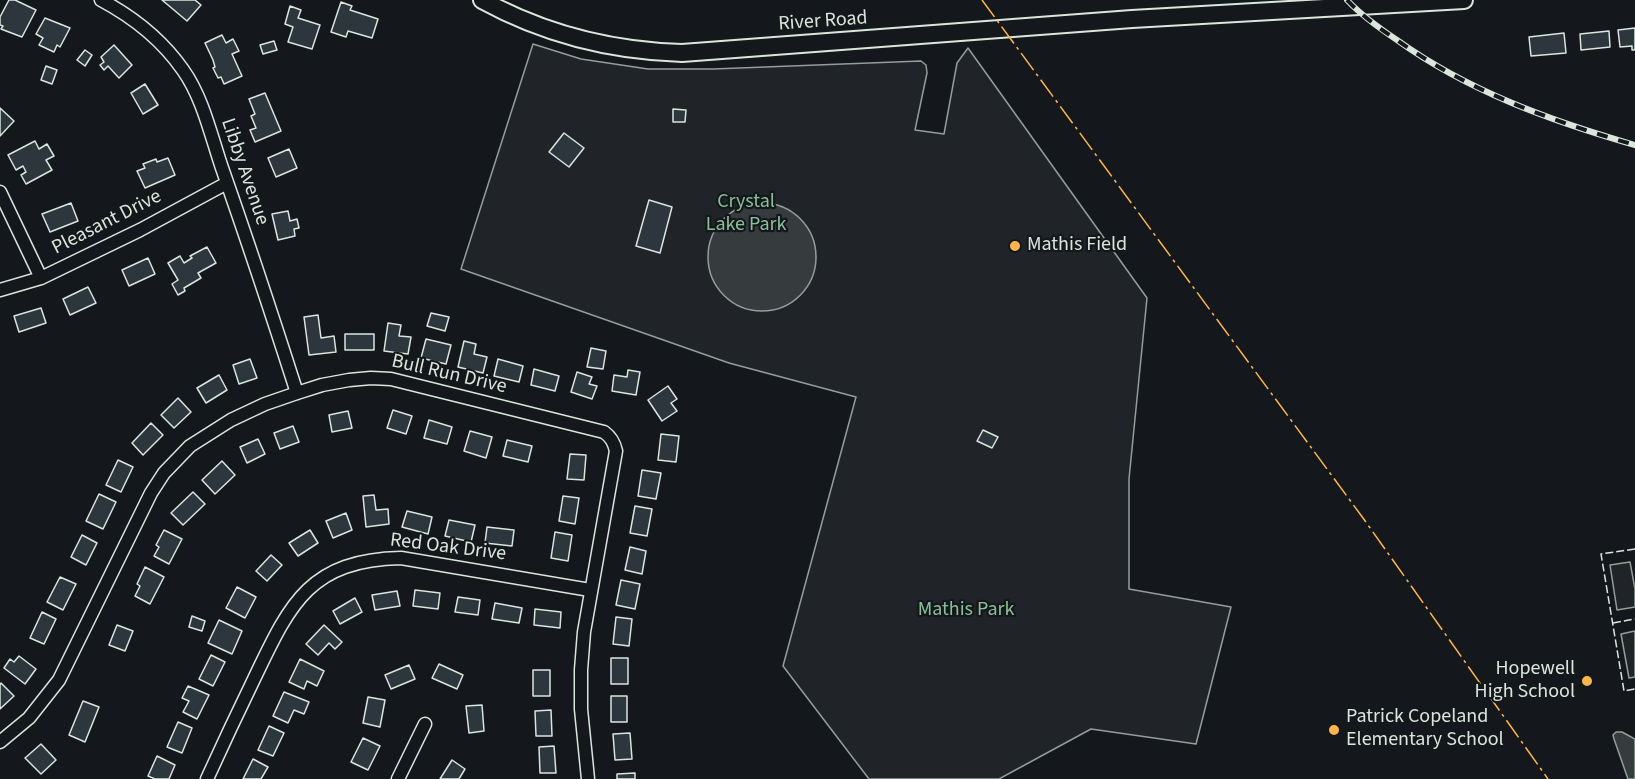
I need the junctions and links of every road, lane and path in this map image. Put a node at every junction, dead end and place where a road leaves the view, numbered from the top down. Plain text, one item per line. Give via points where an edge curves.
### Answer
1 (100, 0) edge
2 (482, 0) edge
3 (1464, 0) edge
4 (1371, 3) edge
5 (227, 183) junction
6 (0, 192) edge
7 (41, 278) junction
8 (0, 290) edge
9 (297, 393) junction
10 (590, 590) junction
11 (425, 724) dead end
12 (0, 742) edge
13 (207, 779) edge
14 (398, 779) edge
15 (588, 779) edge

1 - 5 street, Libby Avenue via 153,35 184,72 200,103
2 - 4 street, River Road via 534,24 587,41 682,53
3 - 4 street, River Road
5 - 7 street, Pleasant Drive
5 - 9 street, Libby Avenue
6 - 7 street
7 - 8 street, Pleasant Drive
9 - 10 street, Bull Run Drive via 349,380 391,379 610,436 615,451
9 - 12 street, Bull Run Drive via 209,432 164,473 59,680 29,718
10 - 13 street, Red Oak Drive via 401,558 374,558 340,568 310,588 288,613
10 - 15 street, Bull Run Drive via 581,670
11 - 14 street

